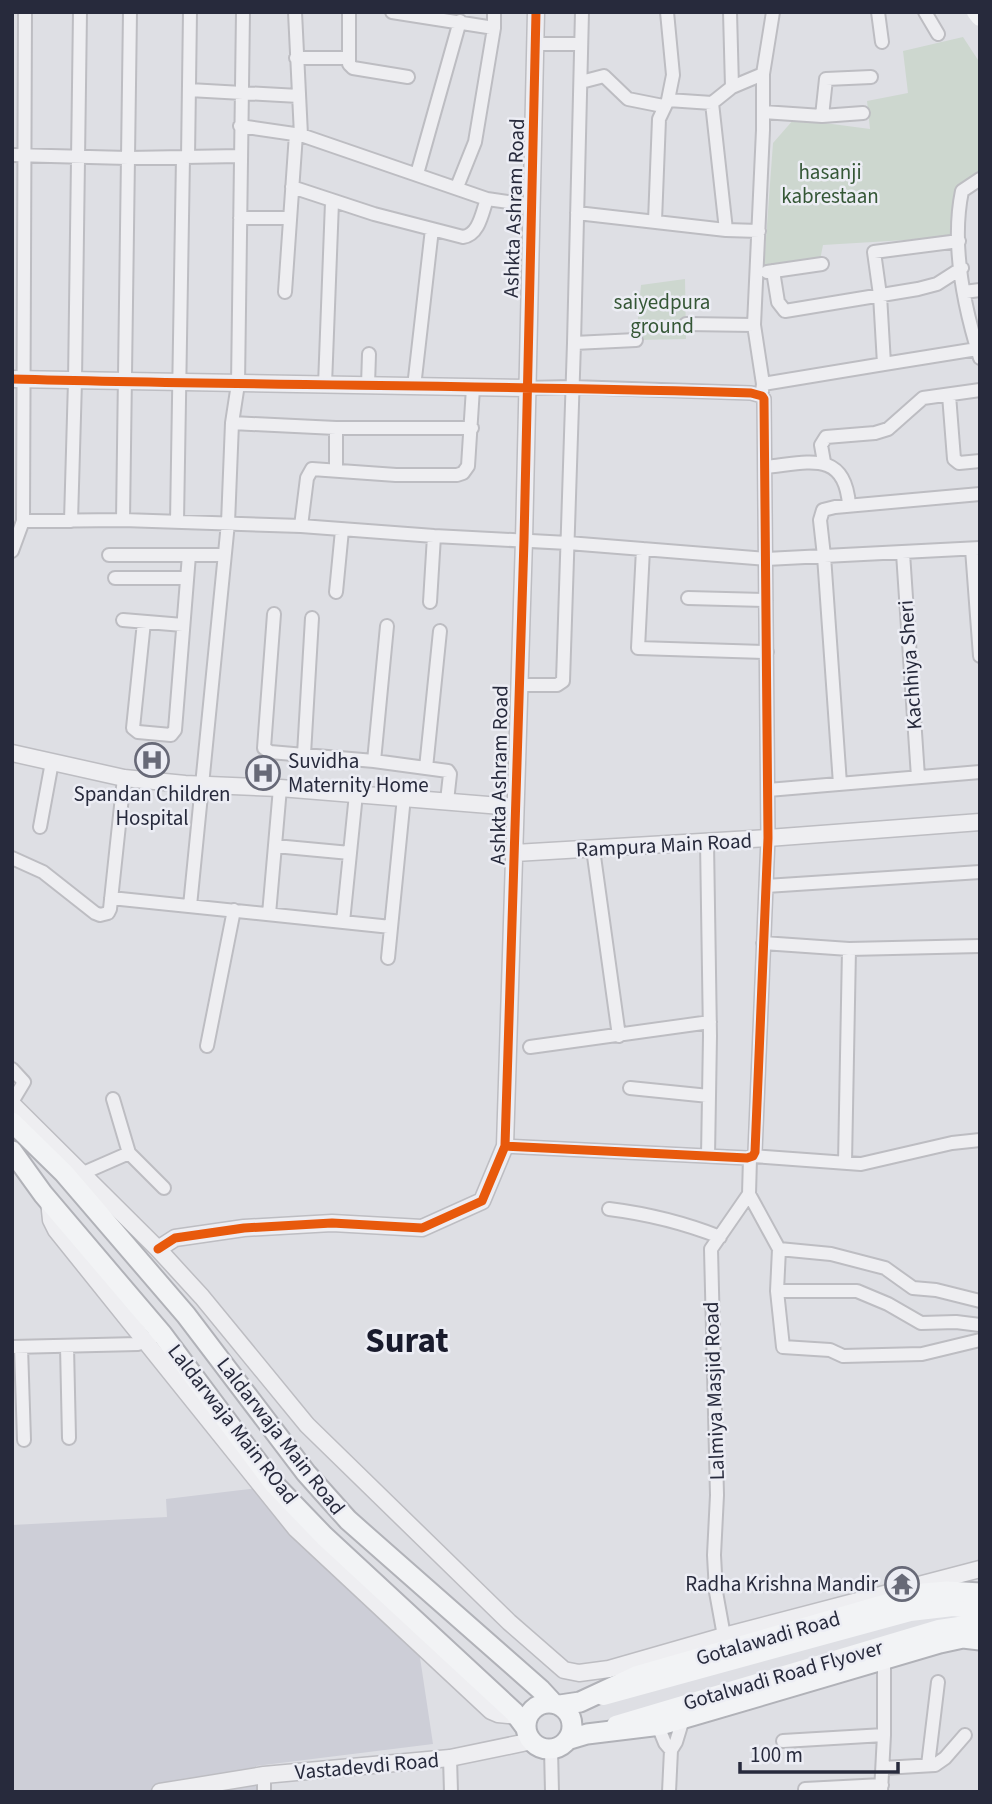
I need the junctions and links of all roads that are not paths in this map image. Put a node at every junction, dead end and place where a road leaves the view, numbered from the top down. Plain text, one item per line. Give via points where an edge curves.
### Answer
1 (25, 12) edge
2 (80, 12) edge
3 (130, 12) edge
4 (190, 12) edge
5 (243, 12) edge
6 (295, 12) edge
7 (349, 12) edge
8 (391, 12) edge
9 (494, 12) edge
10 (536, 12) edge
11 (582, 12) edge
12 (667, 12) edge
13 (730, 12) edge
14 (773, 12) edge
15 (878, 12) edge
16 (925, 12) edge
17 (976, 12) edge
18 (980, 17) edge
19 (460, 21) junction
20 (494, 28) junction
21 (938, 34) dead end
22 (882, 42) dead end
23 (536, 44) junction
24 (581, 44) junction
25 (296, 58) junction
26 (348, 58) junction
27 (763, 74) junction
28 (408, 77) dead end
29 (871, 77) dead end
30 (581, 82) junction
31 (732, 87) junction
32 (189, 90) junction
33 (241, 92) junction
34 (299, 96) junction
35 (665, 103) junction
36 (712, 103) junction
37 (763, 112) junction
38 (863, 113) dead end
39 (822, 116) junction
40 (240, 126) junction
41 (298, 134) junction
42 (18, 155) edge
43 (240, 156) junction
44 (78, 157) junction
45 (128, 158) junction
46 (185, 158) junction
47 (417, 174) junction
48 (980, 179) edge
49 (292, 187) junction
50 (457, 187) junction
51 (487, 199) junction
52 (332, 202) junction
53 (530, 205) junction
54 (577, 213) junction
55 (240, 218) junction
56 (289, 218) junction
57 (655, 221) junction
58 (432, 229) junction
59 (726, 230) junction
60 (759, 232) junction
61 (959, 241) junction
62 (822, 264) dead end
63 (962, 268) junction
64 (773, 271) junction
65 (756, 274) junction
66 (980, 290) edge
67 (285, 292) dead end
68 (964, 292) junction
69 (880, 295) junction
70 (686, 324) dead end
71 (754, 325) junction
72 (636, 340) dead end
73 (574, 343) junction
74 (978, 353) edge
75 (369, 354) dead end
76 (884, 364) junction
77 (18, 379) edge
78 (75, 381) junction
79 (124, 383) junction
80 (179, 384) junction
81 (237, 384) junction
82 (325, 385) junction
83 (368, 386) junction
84 (414, 387) junction
85 (572, 387) junction
86 (473, 388) junction
87 (528, 388) junction
88 (763, 390) junction
89 (980, 390) edge
90 (949, 395) junction
91 (232, 423) junction
92 (336, 428) junction
93 (472, 428) junction
94 (980, 461) edge
95 (824, 462) junction
96 (765, 467) junction
97 (336, 470) junction
98 (980, 494) edge
99 (849, 505) junction
100 (123, 520) junction
101 (23, 521) junction
102 (71, 521) junction
103 (177, 522) junction
104 (228, 523) junction
105 (301, 526) junction
106 (342, 530) junction
107 (434, 536) junction
108 (524, 540) junction
109 (568, 543) junction
110 (643, 549) junction
111 (976, 549) edge
112 (12, 551) edge
113 (903, 553) junction
114 (108, 555) dead end
115 (189, 555) junction
116 (224, 555) junction
117 (824, 556) junction
118 (766, 559) junction
119 (115, 578) dead end
120 (187, 578) junction
121 (336, 592) dead end
122 (688, 598) dead end
123 (766, 600) junction
124 (430, 602) dead end
125 (274, 614) dead end
126 (312, 618) dead end
127 (123, 620) dead end
128 (144, 622) junction
129 (183, 625) junction
130 (387, 626) dead end
131 (440, 631) dead end
132 (767, 652) junction
133 (980, 656) edge
134 (518, 685) junction
135 (12, 753) edge
136 (304, 754) junction
137 (374, 761) junction
138 (52, 762) junction
139 (425, 768) junction
140 (980, 772) edge
141 (918, 777) junction
142 (124, 778) junction
143 (202, 783) junction
144 (840, 784) junction
145 (280, 788) junction
146 (768, 790) junction
147 (356, 794) junction
148 (404, 797) junction
149 (447, 802) junction
150 (514, 807) junction
151 (980, 822) edge
152 (40, 827) dead end
153 (768, 838) junction
154 (707, 842) junction
155 (275, 846) junction
156 (593, 849) junction
157 (350, 853) junction
158 (515, 853) junction
159 (12, 858) edge
160 (980, 872) edge
161 (766, 886) junction
162 (111, 898) junction
163 (190, 906) junction
164 (234, 910) junction
165 (269, 914) junction
166 (343, 922) junction
167 (391, 927) junction
168 (763, 943) junction
169 (980, 946) edge
170 (849, 949) junction
171 (388, 958) dead end
172 (710, 1022) junction
173 (619, 1036) junction
174 (207, 1046) dead end
175 (530, 1047) dead end
176 (12, 1069) edge
177 (630, 1088) dead end
178 (709, 1096) junction
179 (113, 1099) dead end
180 (12, 1103) edge
181 (12, 1122) edge
182 (980, 1140) edge
183 (505, 1146) junction
184 (130, 1153) junction
185 (14, 1156) edge
186 (708, 1156) junction
187 (751, 1157) junction
188 (845, 1163) junction
189 (73, 1171) junction
190 (164, 1188) dead end
191 (749, 1195) junction
192 (609, 1209) dead end
193 (720, 1237) junction
194 (158, 1249) junction
195 (779, 1249) junction
196 (777, 1290) junction
197 (202, 1297) junction
198 (980, 1301) edge
199 (186, 1315) junction
200 (980, 1325) edge
201 (154, 1337) junction
202 (980, 1340) edge
203 (67, 1346) junction
204 (16, 1347) edge
205 (69, 1438) dead end
206 (24, 1440) dead end
207 (980, 1569) edge
208 (980, 1593) edge
209 (980, 1610) edge
210 (980, 1626) edge
211 (724, 1636) junction
212 (980, 1640) edge
213 (884, 1661) junction
214 (937, 1682) dead end
215 (580, 1702) junction
216 (557, 1704) junction
217 (682, 1719) junction
218 (650, 1721) junction
219 (525, 1728) junction
220 (884, 1735) junction
221 (965, 1735) dead end
222 (783, 1741) dead end
223 (559, 1744) junction
224 (671, 1749) junction
225 (450, 1758) junction
226 (928, 1765) junction
227 (883, 1768) junction
228 (264, 1784) edge
229 (881, 1788) edge
230 (805, 1789) dead end
231 (160, 1792) edge
232 (452, 1792) edge
233 (552, 1792) edge
234 (668, 1792) edge

1 - 42 street
2 - 44 street
3 - 45 street
4 - 32 street
5 - 33 street
6 - 25 street
7 - 26 street
8 - 19 street
9 - 20 street
10 - 23 street, Ashkta Ashram Road
11 - 24 street
12 - 35 street via 673,75
13 - 31 street
14 - 27 street
15 - 22 street
16 - 21 street
17 - 18 main road
19 - 20 street
19 - 47 street
20 - 50 street via 475,142
23 - 24 street
23 - 53 street, Ashkta Ashram Road
24 - 30 street
25 - 26 street
25 - 34 street
26 - 28 street via 353,68
27 - 31 street
27 - 37 street
29 - 39 street via 826,79
30 - 35 street via 604,76 628,99
30 - 54 street
31 - 36 street
32 - 33 street
32 - 46 street
33 - 34 street
33 - 40 street
34 - 41 street
35 - 36 street
35 - 57 street via 659,129
36 - 59 street
37 - 39 street
37 - 60 street
38 - 39 street
40 - 41 street
40 - 43 street
41 - 47 street
41 - 49 street
42 - 44 street
42 - 77 street
43 - 46 street
43 - 55 street
44 - 45 street
44 - 78 street
45 - 46 street
45 - 79 street
46 - 80 street
47 - 50 street
48 - 61 street via 962,191
49 - 52 street
49 - 56 street
50 - 51 street
51 - 53 street
51 - 58 street via 470,236
52 - 58 street
52 - 82 street
53 - 87 street, Ashkta Ashram Road
54 - 57 street
54 - 73 street
55 - 56 street
55 - 81 street
56 - 67 street
57 - 59 street
58 - 84 street
59 - 60 street
60 - 65 street
61 - 63 street
61 - 69 street via 874,252
62 - 64 street
63 - 68 street
63 - 69 street via 937,284
64 - 65 street
64 - 69 street via 778,302 785,311
65 - 71 street
66 - 68 street
68 - 74 street
69 - 76 street
70 - 71 street
71 - 88 street
72 - 73 street
73 - 85 street
74 - 76 street
75 - 83 street
76 - 88 street
77 - 78 street
77 - 101 street
78 - 79 street
78 - 102 street
79 - 80 street
79 - 100 street
80 - 81 street
80 - 103 street
81 - 82 street
81 - 91 street
82 - 83 street
83 - 84 street
84 - 86 street
85 - 87 street
85 - 88 street
85 - 109 street
86 - 87 street
86 - 93 street
87 - 108 street, Ashkta Ashram Road
88 - 96 street
89 - 90 street
90 - 94 street via 954,459 959,463
90 - 95 street via 923,398 888,429 826,437 821,445
91 - 92 street
91 - 104 street
92 - 93 street
92 - 97 street
93 - 97 street via 468,466 457,475
95 - 96 street
95 - 99 street via 843,478
96 - 118 street
97 - 105 street via 308,472
98 - 99 street
99 - 117 street via 823,510
100 - 102 street
100 - 103 street
101 - 102 street
101 - 112 street
103 - 104 street
104 - 105 street
104 - 116 street
105 - 106 street
106 - 107 street
106 - 121 street
107 - 108 street
107 - 124 street
108 - 109 street
108 - 134 street, Ashkta Ashram Road
109 - 110 street
109 - 134 street via 563,681 558,685
110 - 118 street
110 - 132 street via 638,648
111 - 113 street
111 - 133 street
113 - 117 street
113 - 141 street, Kachhiya Sheri
114 - 115 street
115 - 116 street
115 - 120 street
116 - 143 street
117 - 118 street
117 - 144 street
118 - 123 street
119 - 120 street
120 - 129 street
122 - 123 street
123 - 132 street
125 - 136 street via 263,745 270,752
126 - 136 street
127 - 128 street
128 - 129 street
128 - 129 street via 133,728 158,734 171,735 175,730
130 - 137 street
131 - 139 street
132 - 146 street
134 - 150 street, Ashkta Ashram Road
135 - 138 street
136 - 137 street
137 - 139 street
138 - 142 street
138 - 152 street
139 - 149 street via 450,772
140 - 141 street
141 - 144 street
142 - 143 street
142 - 162 street
143 - 145 street
143 - 163 street
144 - 146 street
145 - 147 street
145 - 155 street
146 - 153 street
147 - 148 street
147 - 157 street
148 - 149 street
148 - 167 street
149 - 150 street
150 - 158 street, Ashkta Ashram Road
151 - 153 street, Rampura Main Road
153 - 154 street, Rampura Main Road
153 - 161 street
154 - 156 street, Rampura Main Road
154 - 172 street
155 - 157 street
155 - 165 street
156 - 158 street, Rampura Main Road
156 - 173 street
157 - 166 street
158 - 183 street, Ashkta Ashram Road
159 - 162 street via 43,872 100,915 108,913
160 - 161 street
161 - 168 street
162 - 163 street
163 - 164 street
164 - 165 street
164 - 174 street
165 - 166 street
166 - 167 street
167 - 171 street
168 - 170 street
168 - 187 street via 755,1152
169 - 170 street
170 - 188 street
172 - 173 street
172 - 178 street
173 - 175 street
176 - 180 street via 23,1082
177 - 178 street
178 - 186 street
179 - 184 street
180 - 189 street
181 - 189 highway, Laldarwaja Main Road
182 - 188 street via 861,1164
183 - 186 street
183 - 194 street, Ashkta Ashram Road via 482,1200 422,1228 332,1223 244,1228 175,1238
184 - 189 street
184 - 190 street
185 - 201 highway, Laldarwaja Main ROad
186 - 187 street
187 - 188 street
187 - 191 street
189 - 194 street
189 - 199 highway, Laldarwaja Main Road
191 - 193 street, Lalmiya Masjid Road
191 - 195 street
192 - 193 street via 649,1213
193 - 211 street, Lalmiya Masjid Road via 711,1249 717,1457 714,1555
194 - 197 street
195 - 196 street
195 - 198 street via 831,1254 876,1265 913,1288
196 - 200 street via 857,1291 921,1323
196 - 202 street via 783,1347 830,1350 843,1356 922,1354
197 - 199 street
197 - 211 street via 307,1425 564,1670 609,1670
199 - 216 highway, Laldarwaja Main Road via 306,1473 348,1520
201 - 203 street via 138,1344
201 - 219 highway, Laldarwaja Main ROad via 274,1484
203 - 204 street
203 - 205 street
204 - 206 street
207 - 211 street
208 - 215 highway, Gotalawadi Road via 924,1593 636,1676
209 - 215 main road, Gotalwadi Road Flyover via 953,1607 910,1612
210 - 218 main road, Gotalwadi Road Flyover via 939,1629
212 - 213 highway via 940,1643
213 - 217 highway
213 - 220 street
214 - 226 street
215 - 216 highway, Gotalawadi Road
216 - 219 highway via 533,1709
216 - 223 highway via 571,1717 572,1725
217 - 218 highway
217 - 224 street
218 - 223 highway
218 - 224 street
219 - 223 highway via 537,1745
219 - 225 street, Vastadevdi Road
220 - 222 street
220 - 227 street
221 - 226 street via 941,1762
223 - 233 street
224 - 234 street
225 - 228 street, Vastadevdi Road
225 - 232 street
226 - 227 street
227 - 229 street
228 - 231 street, Vastadevdi Road
229 - 230 street

